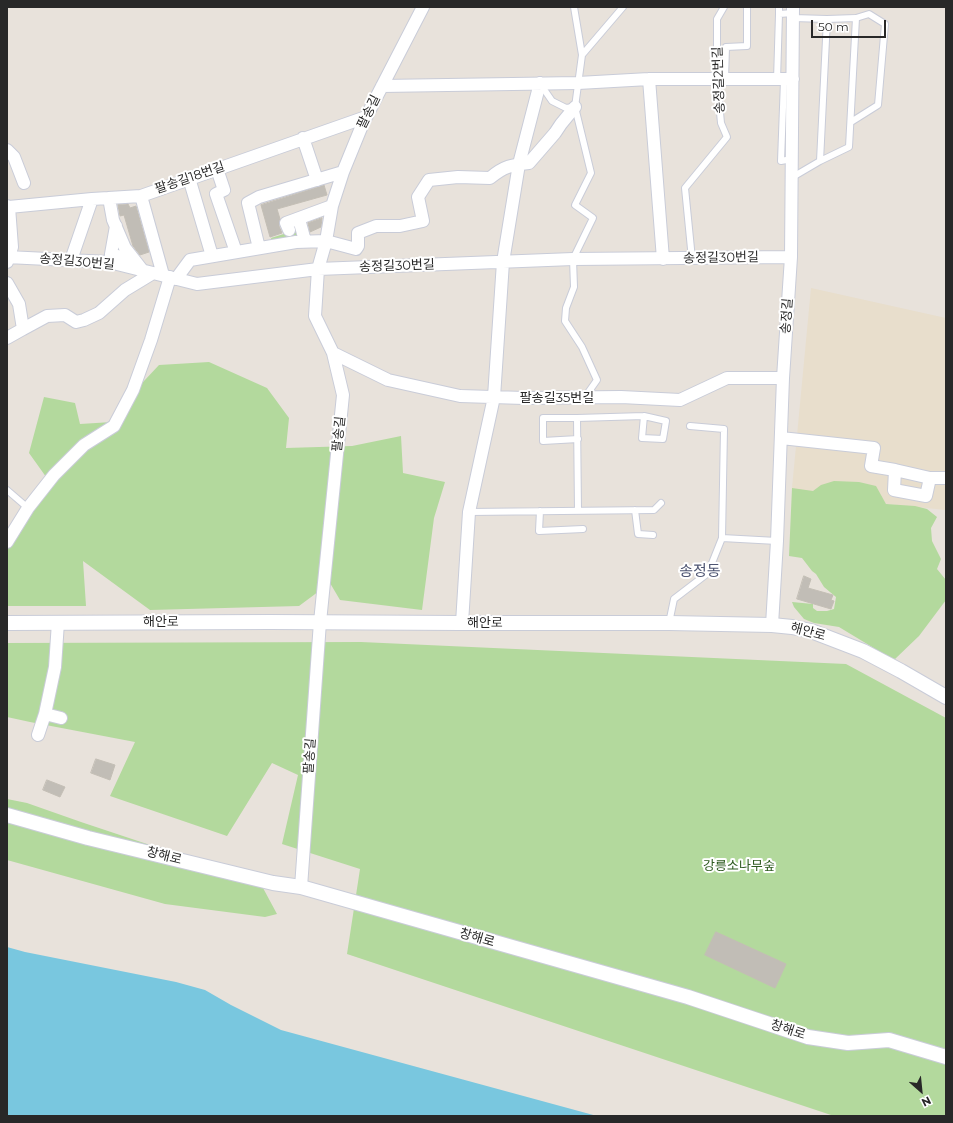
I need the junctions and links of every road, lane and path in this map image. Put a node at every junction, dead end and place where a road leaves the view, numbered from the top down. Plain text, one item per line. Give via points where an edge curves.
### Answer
1 (423, 7) edge
2 (574, 7) edge
3 (623, 7) edge
4 (724, 7) edge
5 (747, 7) edge
6 (779, 10) edge
7 (793, 12) edge
8 (856, 18) junction
9 (827, 19) junction
10 (582, 55) junction
11 (649, 79) junction
12 (784, 79) junction
13 (721, 80) junction
14 (540, 83) junction
15 (578, 83) junction
16 (382, 86) junction
17 (575, 107) junction
18 (366, 117) junction
19 (851, 122) junction
20 (303, 138) junction
21 (7, 150) edge
22 (820, 162) junction
23 (519, 164) junction
24 (217, 169) junction
25 (343, 172) junction
26 (189, 178) junction
27 (792, 178) junction
28 (317, 180) junction
29 (24, 183) dead end
30 (141, 196) junction
31 (109, 198) junction
32 (92, 199) junction
33 (332, 206) junction
34 (8, 207) edge
35 (299, 219) junction
36 (289, 230) dead end
37 (305, 241) junction
38 (326, 241) junction
39 (259, 248) junction
40 (236, 252) junction
41 (212, 256) junction
42 (791, 257) junction
43 (8, 258) edge
44 (573, 259) junction
45 (664, 259) junction
46 (692, 259) junction
47 (71, 260) junction
48 (503, 262) junction
49 (318, 269) junction
50 (157, 273) junction
51 (7, 283) edge
52 (23, 330) junction
53 (7, 338) edge
54 (333, 353) junction
55 (783, 378) junction
56 (494, 397) junction
57 (585, 398) junction
58 (644, 416) junction
59 (577, 418) junction
60 (690, 426) dead end
61 (781, 438) junction
62 (578, 439) junction
63 (895, 470) junction
64 (930, 478) junction
65 (946, 478) edge
66 (7, 490) edge
67 (661, 503) dead end
68 (28, 508) junction
69 (635, 510) junction
70 (540, 511) junction
71 (578, 511) junction
72 (469, 512) junction
73 (583, 529) dead end
74 (653, 535) dead end
75 (722, 538) junction
76 (777, 540) junction
77 (7, 542) edge
78 (7, 622) edge
79 (58, 622) junction
80 (320, 622) junction
81 (462, 623) junction
82 (669, 623) junction
83 (772, 625) junction
84 (946, 697) edge
85 (45, 714) junction
86 (61, 718) dead end
87 (38, 735) dead end
88 (7, 815) edge
89 (301, 887) junction
90 (946, 1057) edge

1 - 16 street, 팔송길
2 - 10 lane
3 - 10 lane
4 - 13 lane, 송정길2번길 via 717,19
5 - 13 lane via 747,46 726,47
6 - 7 lane
6 - 12 lane
7 - 9 lane
7 - 12 street, 송정길
8 - 9 lane
8 - 19 lane
8 - 19 lane via 869,14 885,24 878,105
9 - 22 lane
10 - 15 lane
11 - 13 street
11 - 15 street
11 - 45 street
12 - 13 street
12 - 27 street, 송정길
13 - 46 lane, 송정길2번길 via 721,123 727,137 685,188
14 - 15 street
14 - 16 street
14 - 17 lane via 552,101 566,108
14 - 23 street
15 - 17 lane
16 - 18 street, 팔송길
17 - 23 street via 529,163
17 - 44 lane via 591,173 575,205 593,218
18 - 20 street, 팔송길18번길
18 - 25 street, 팔송길
19 - 22 lane via 849,147
20 - 24 street, 팔송길18번길
20 - 28 street
21 - 29 street via 14,157
22 - 27 lane
23 - 38 street via 499,170 490,178 458,177 429,180 418,197 422,221 400,226 376,226 364,230 358,233 356,249
23 - 48 street
24 - 26 street, 팔송길18번길
24 - 40 street via 224,190 216,194
25 - 28 street
25 - 33 street, 팔송길
26 - 30 street, 팔송길18번길
26 - 41 street
27 - 42 street, 송정길
28 - 39 street via 259,197 248,203
30 - 31 street, 팔송길18번길
30 - 50 street
31 - 32 street, 팔송길18번길
31 - 50 street via 113,220 125,248
32 - 34 street, 팔송길18번길
32 - 47 street
33 - 35 street
33 - 38 street, 팔송길
34 - 43 street via 12,247
35 - 36 street via 286,223
35 - 37 street
37 - 38 street
37 - 39 street
38 - 49 street, 팔송길
39 - 40 street
40 - 41 street
41 - 50 street via 190,260
42 - 46 street, 송정길30번길
42 - 55 street, 송정길
43 - 47 street, 송정길30번길
44 - 45 street, 송정길30번길
44 - 48 street, 송정길30번길
44 - 57 lane via 574,287 566,308 565,321 582,347 597,380
45 - 46 street, 송정길30번길
47 - 50 street, 송정길30번길 via 109,262
48 - 49 street, 송정길30번길
48 - 56 street
49 - 50 street, 송정길30번길 via 196,284
49 - 54 street, 팔송길 via 315,316
50 - 52 street via 125,290 99,313 84,320 76,322 65,315 46,316
50 - 68 street via 151,340 133,390 114,426 84,445 54,474
51 - 52 street via 19,304
52 - 53 street
54 - 56 street, 팔송길35번길 via 388,380 460,396
54 - 80 street, 팔송길 via 343,395
55 - 57 street, 팔송길35번길 via 727,378 680,400
55 - 61 street, 송정길
56 - 57 street, 팔송길35번길
56 - 72 street
58 - 58 lane via 642,438 663,439 666,420
58 - 59 lane
59 - 62 lane
59 - 62 lane via 543,418 543,441
60 - 75 lane via 724,429
61 - 63 street via 874,448 871,466
61 - 76 street, 송정길
62 - 71 lane
63 - 64 street
63 - 64 street via 894,490 926,496
64 - 65 street
66 - 68 lane
67 - 69 lane via 654,510
68 - 77 street
69 - 71 lane
69 - 74 lane via 638,534
70 - 71 lane
70 - 72 lane
70 - 73 lane via 539,531
72 - 81 street
75 - 76 lane
75 - 82 lane via 708,573 674,599
76 - 83 street, 송정길
78 - 79 street, 해안로
79 - 80 street, 해안로
79 - 85 street via 55,666
80 - 81 street, 해안로
80 - 89 street, 팔송길
81 - 82 street, 해안로
82 - 83 street, 해안로
83 - 84 street, 해안로 via 811,631 863,651
85 - 86 street
85 - 87 street
88 - 89 street, 창해로 via 88,838 273,883
89 - 90 street, 창해로 via 688,997 808,1037 848,1043 889,1040

